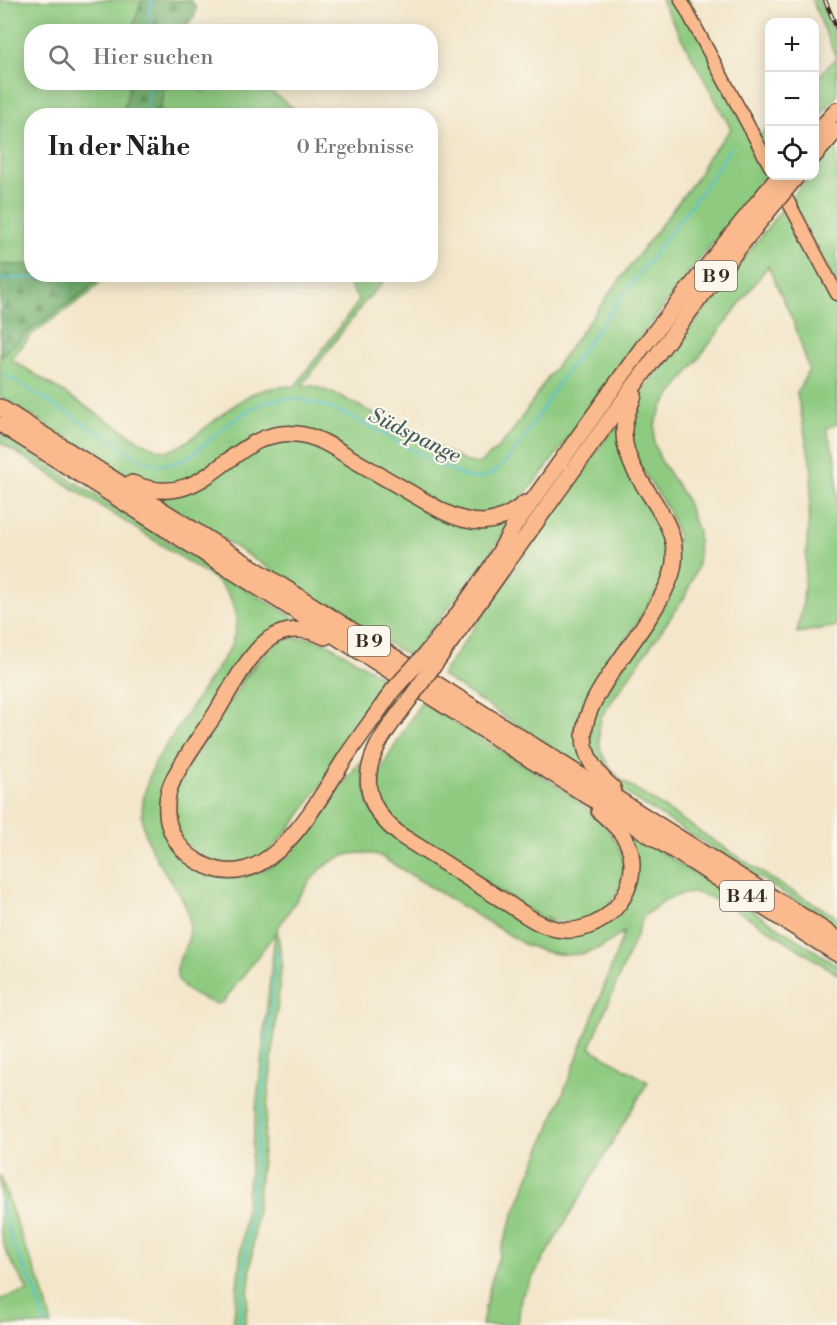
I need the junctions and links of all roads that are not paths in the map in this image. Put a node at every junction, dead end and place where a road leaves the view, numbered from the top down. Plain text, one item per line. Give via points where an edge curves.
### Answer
1 (681, 0) edge
2 (837, 110) edge
3 (819, 130) edge
4 (837, 130) edge
5 (819, 150) edge
6 (765, 157) edge
7 (776, 180) edge
8 (777, 180) edge
9 (793, 180) edge
10 (761, 209) junction
11 (837, 294) edge
12 (638, 380) junction
13 (0, 407) edge
14 (0, 423) edge
15 (101, 470) junction
16 (539, 492) junction
17 (356, 649) junction
18 (429, 661) junction
19 (584, 793) junction
20 (638, 812) junction
21 (837, 938) edge
22 (837, 954) edge

1 - 6 main road
2 - 3 highway
4 - 5 highway
7 - 11 main road
8 - 10 highway, B 9, bridge
9 - 10 highway, B 9, bridge
10 - 12 highway, B 9
10 - 16 highway, B 9 via 662,322
12 - 18 highway, B 9
12 - 20 highway via 625,419 624,440 636,471 670,528 674,560 662,593 592,703 584,730 586,750 594,769
13 - 15 highway, B 9
14 - 17 highway, B 9
15 - 16 highway via 149,489 175,490 203,479 258,441 297,434 322,442 441,511 469,522 505,517
15 - 20 highway, B 9
16 - 18 highway
17 - 18 highway, bridge via 318,633 298,630 279,634 262,645 168,794 167,816 173,836 183,850 201,864 221,871 243,870 277,852 305,821 393,690
17 - 19 highway, B 9
18 - 19 highway, B 9, bridge via 372,761 369,787 383,821 537,922 555,929 576,930 603,919 622,900 631,876 626,841
19 - 22 highway, B 44
20 - 21 highway, B 44

